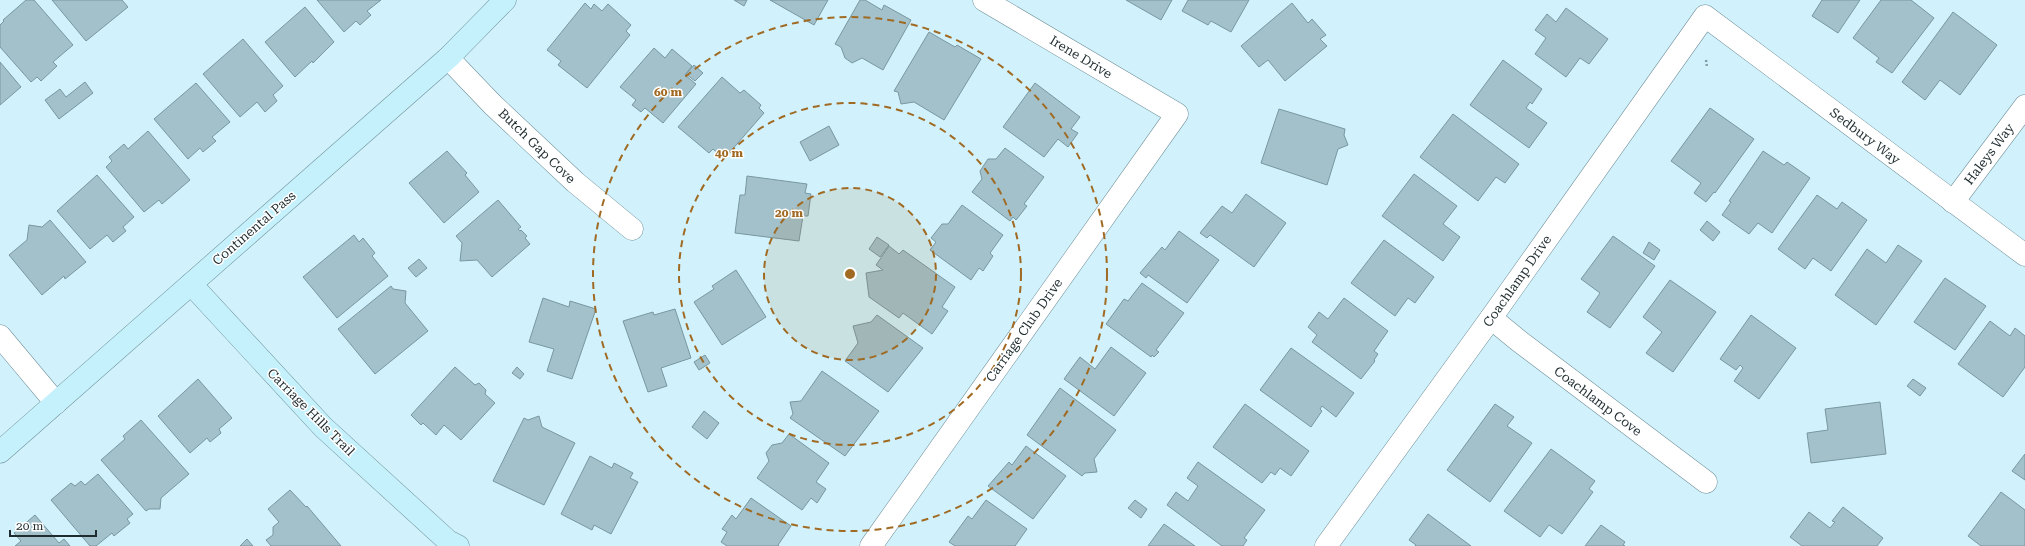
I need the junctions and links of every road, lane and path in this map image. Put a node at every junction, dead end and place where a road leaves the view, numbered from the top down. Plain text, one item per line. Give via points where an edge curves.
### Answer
1 (504, 0) edge
2 (984, 0) edge
3 (1705, 16) joint
4 (448, 58) junction
5 (2025, 106) edge
6 (1177, 114) joint
7 (1953, 202) junction
8 (632, 229) dead end
9 (2025, 255) edge
10 (191, 284) junction
11 (1491, 318) junction
12 (0, 336) edge
13 (56, 403) junction
14 (0, 452) edge
15 (1706, 482) dead end
16 (450, 544) edge
17 (872, 546) edge
18 (1326, 546) edge

1 - 4 street, Continental Pass
2 - 6 street, Irene Drive
3 - 7 street, Sedbury Way
3 - 11 street, Coachlamp Drive
4 - 8 street, Butch Gap Cove via 492,104 575,182
4 - 10 street, Continental Pass
5 - 7 street, Haleys Way
6 - 17 street, Carriage Club Drive
7 - 9 street, Sedbury Way
10 - 13 street, Continental Pass
10 - 16 street, Carriage Hills Trail via 322,427
11 - 15 street, Coachlamp Cove
11 - 18 street, Coachlamp Drive
12 - 13 street
13 - 14 street, Continental Pass

